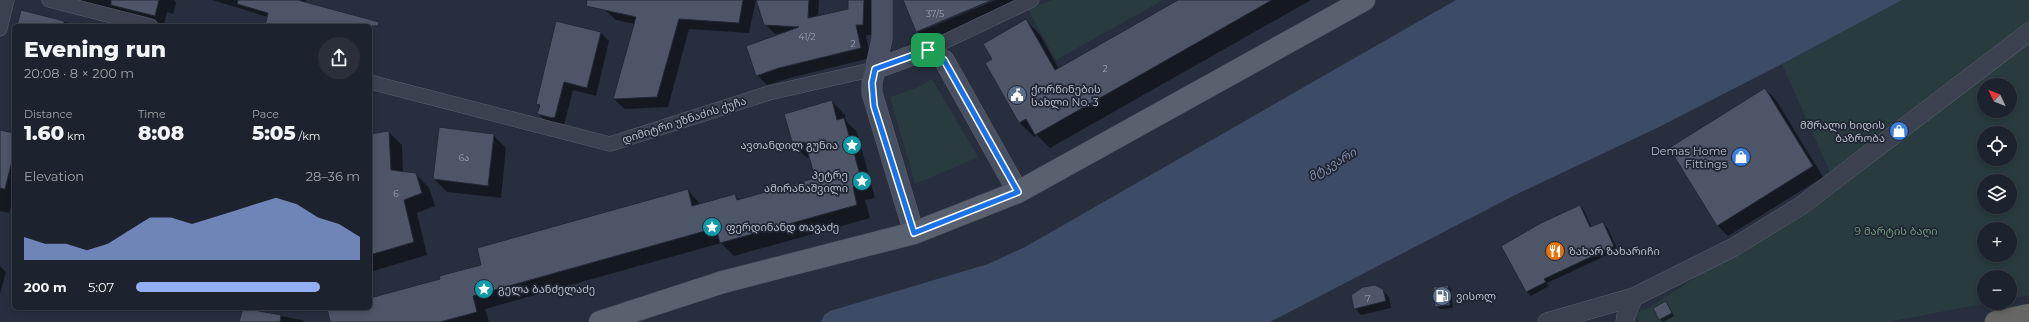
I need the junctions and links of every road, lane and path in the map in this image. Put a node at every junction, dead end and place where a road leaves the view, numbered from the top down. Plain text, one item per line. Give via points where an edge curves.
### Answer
1 (8, 0) edge
2 (49, 0) edge
3 (882, 0) edge
4 (1032, 0) edge
5 (1364, 0) edge
6 (143, 24) edge
7 (0, 29) edge
8 (2029, 32) edge
9 (882, 39) junction
10 (921, 52) junction
11 (875, 69) junction
12 (372, 83) edge
13 (1018, 192) junction
14 (914, 233) junction
15 (1634, 297) junction
16 (2029, 315) edge
17 (600, 322) edge
18 (1547, 322) edge
19 (1625, 322) edge
20 (1996, 322) edge

1 - 7 street
2 - 6 street
3 - 9 main road
4 - 10 street, დიმიტრი უზნაძის ქუჩა
5 - 13 main road
8 - 15 street via 1802,205 1734,247
9 - 10 main road via 890,45
9 - 11 main road
10 - 11 main road, დიმიტრი უზნაძის ქუჩა
10 - 13 main road via 944,60
11 - 12 street, დიმიტრი უზნაძის ქუჩა via 769,93 610,144
11 - 14 main road via 872,88 874,106
13 - 14 main road
14 - 17 main road via 723,282
15 - 18 street
15 - 19 street
16 - 20 highway

